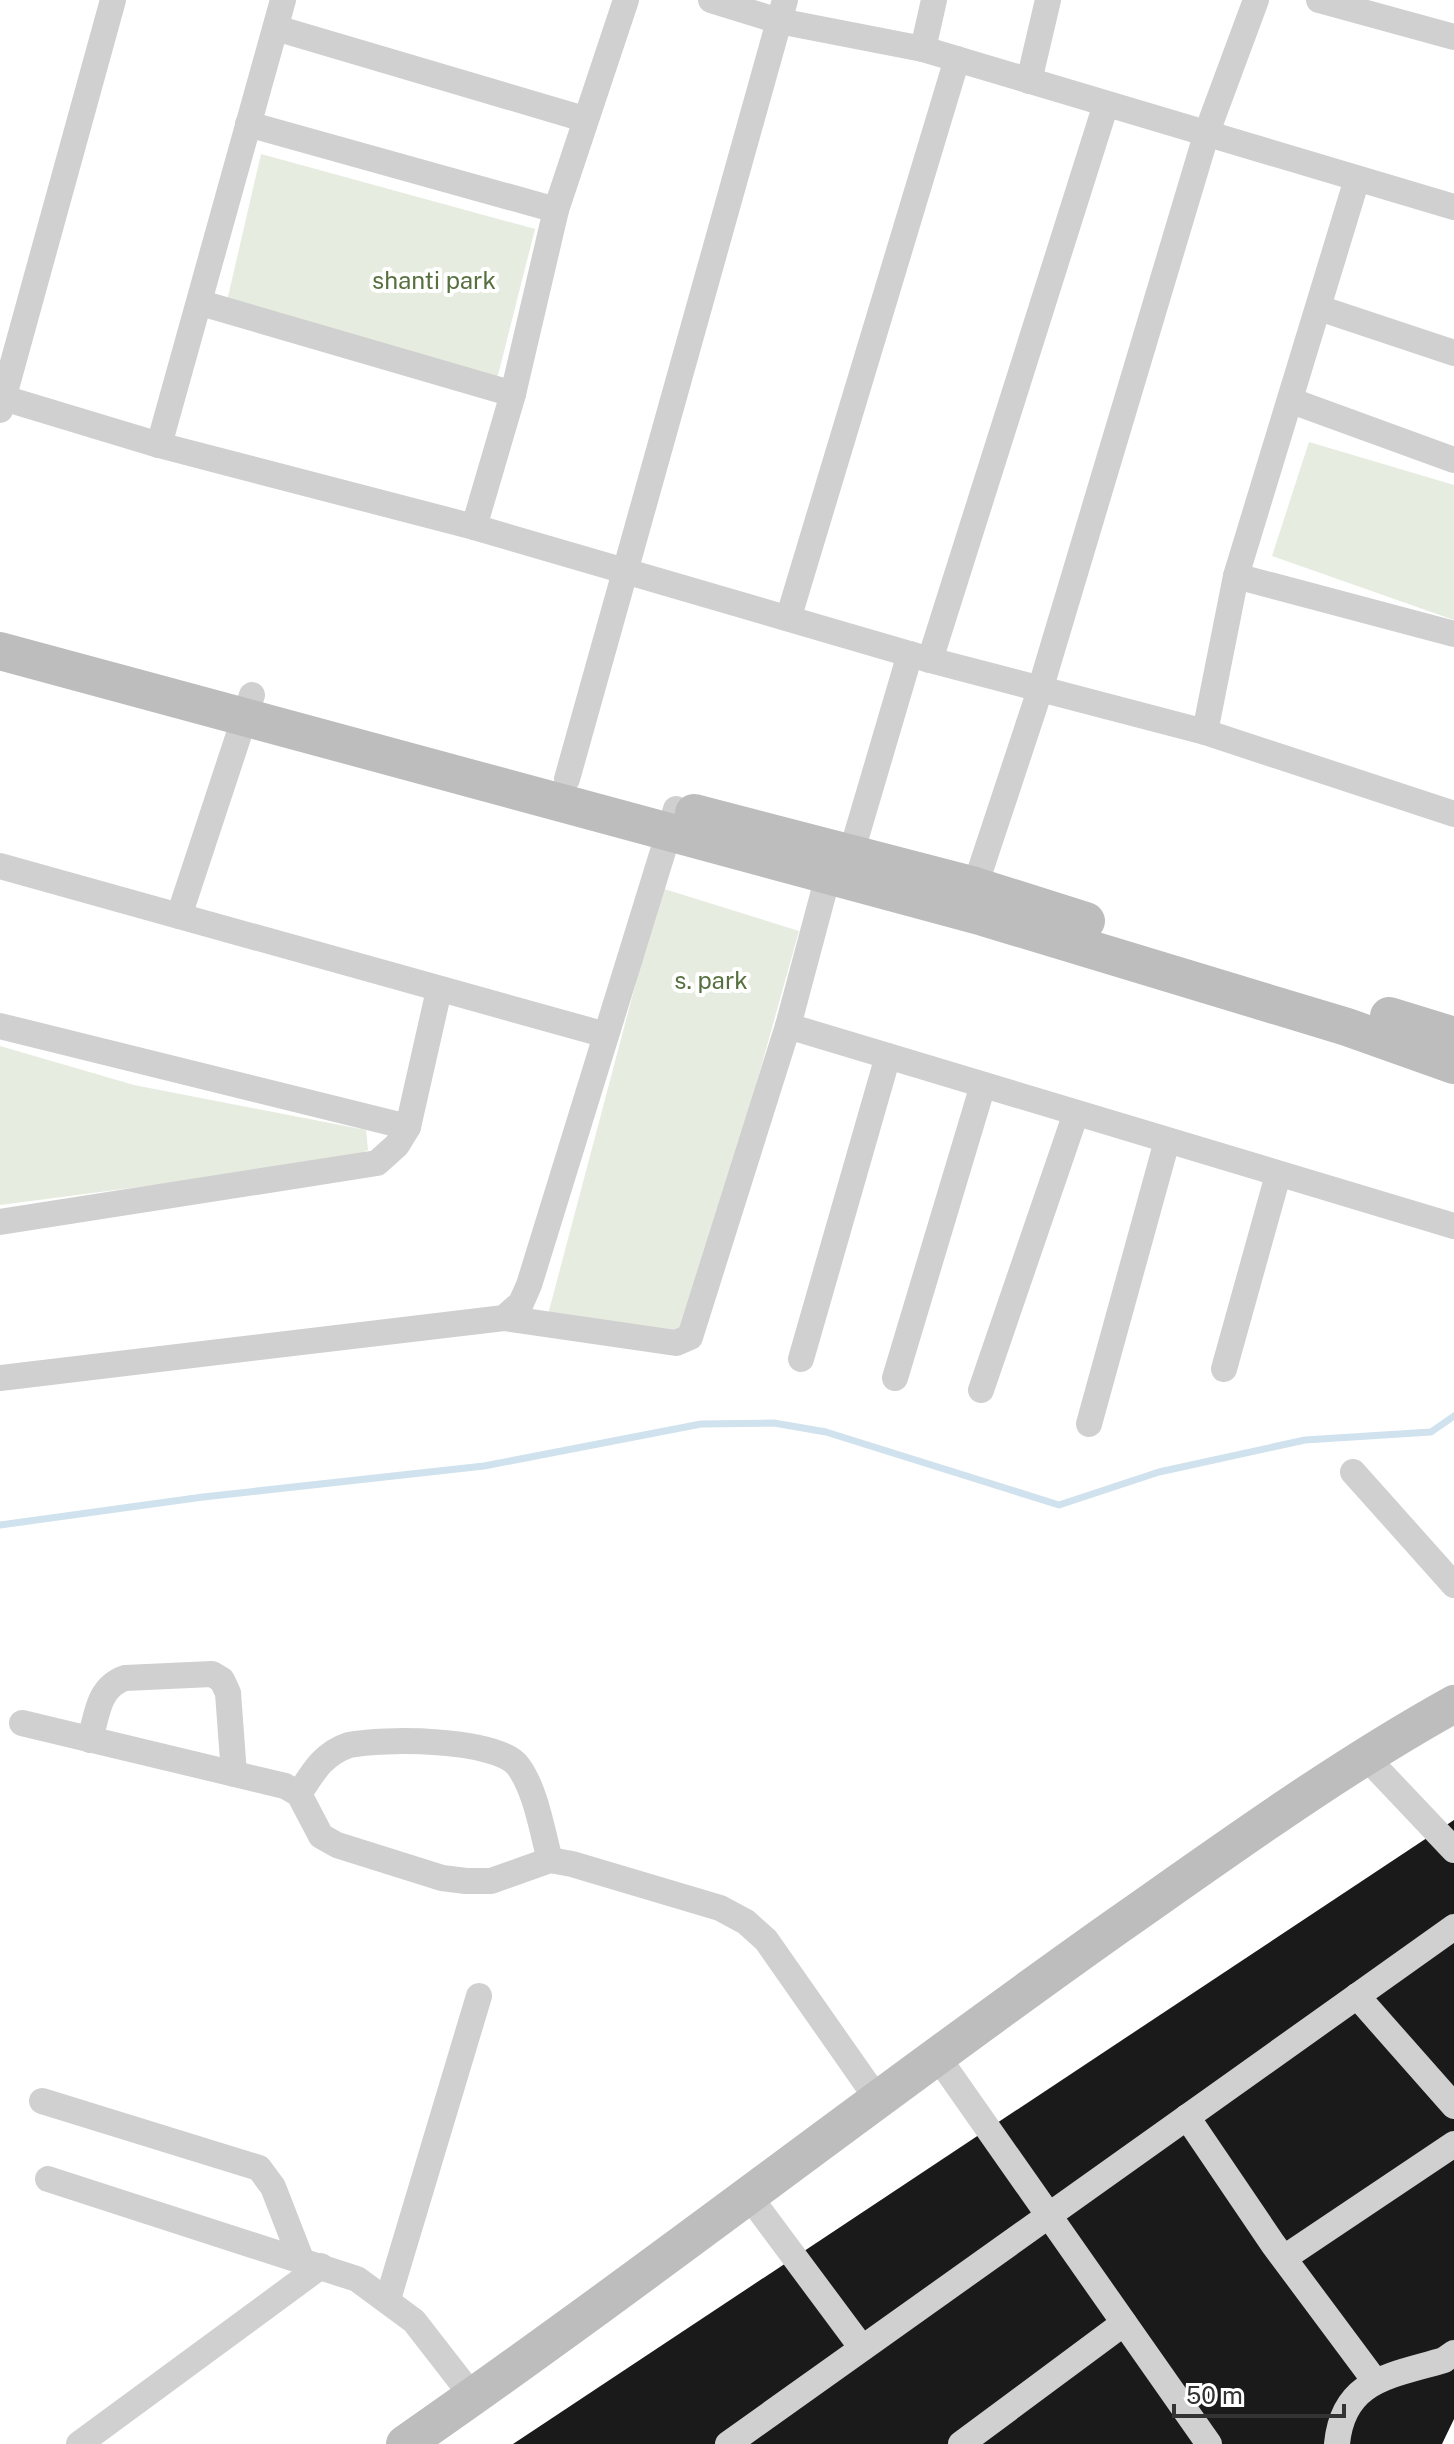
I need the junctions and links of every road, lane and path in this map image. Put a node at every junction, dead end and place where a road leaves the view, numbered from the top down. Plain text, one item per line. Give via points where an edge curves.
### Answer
1 (113, 0) edge
2 (283, 0) edge
3 (626, 0) edge
4 (711, 0) edge
5 (934, 0) edge
6 (1048, 0) edge
7 (1256, 0) edge
8 (1319, 0) edge
9 (782, 10) edge
10 (276, 28) junction
11 (1454, 37) edge
12 (923, 49) junction
13 (957, 59) junction
14 (1029, 81) junction
15 (1106, 104) junction
16 (584, 119) junction
17 (248, 124) junction
18 (1207, 132) junction
19 (1357, 179) junction
20 (1454, 207) edge
21 (556, 210) junction
22 (201, 303) junction
23 (1319, 308) junction
24 (1454, 353) edge
25 (513, 394) junction
26 (1, 401) edge
27 (1292, 401) junction
28 (159, 445) junction
29 (1454, 460) edge
30 (474, 527) junction
31 (624, 572) junction
32 (1236, 576) junction
33 (789, 616) junction
34 (0, 626) edge
35 (1454, 634) edge
36 (0, 651) edge
37 (920, 657) junction
38 (1040, 690) junction
39 (249, 707) junction
40 (1205, 732) junction
41 (567, 779) junction
42 (1454, 814) edge
43 (673, 821) junction
44 (840, 865) junction
45 (0, 866) edge
46 (975, 886) junction
47 (179, 916) junction
48 (439, 990) junction
49 (0, 1026) edge
50 (788, 1026) junction
51 (606, 1035) junction
52 (1454, 1036) edge
53 (888, 1056) junction
54 (1454, 1065) edge
55 (983, 1085) junction
56 (1076, 1113) junction
57 (408, 1127) junction
58 (1167, 1141) junction
59 (1278, 1175) junction
60 (0, 1222) edge
61 (1454, 1226) edge
62 (504, 1318) junction
63 (801, 1359) dead end
64 (1224, 1369) dead end
65 (0, 1378) edge
66 (895, 1378) dead end
67 (981, 1390) dead end
68 (1089, 1424) dead end
69 (1353, 1472) dead end
70 (1454, 1585) edge
71 (1454, 1704) edge
72 (22, 1723) dead end
73 (90, 1740) junction
74 (1364, 1755) junction
75 (234, 1774) junction
76 (299, 1794) junction
77 (1454, 1850) edge
78 (550, 1860) junction
79 (1454, 1927) edge
80 (479, 1996) dead end
81 (1357, 1996) junction
82 (937, 2056) junction
83 (878, 2100) junction
84 (42, 2101) dead end
85 (1454, 2106) edge
86 (1187, 2117) junction
87 (1454, 2144) edge
88 (48, 2179) dead end
89 (749, 2196) junction
90 (1049, 2216) junction
91 (1284, 2258) junction
92 (311, 2262) junction
93 (388, 2299) junction
94 (1124, 2323) junction
95 (862, 2348) junction
96 (1451, 2362) edge
97 (1375, 2381) junction
98 (473, 2397) junction
99 (1204, 2442) edge
100 (79, 2444) edge
101 (405, 2444) edge
102 (728, 2444) edge
103 (961, 2444) edge
104 (1337, 2444) edge

1 - 26 street
2 - 10 street
3 - 16 street
4 - 9 street
5 - 12 street
6 - 14 street
7 - 18 street
8 - 11 street
9 - 12 street
9 - 31 street
10 - 16 street
10 - 17 street
12 - 13 street
13 - 14 street
13 - 33 street
14 - 15 street
15 - 18 street
15 - 37 street
16 - 21 street
17 - 21 street
17 - 22 street
18 - 19 street
18 - 38 street
19 - 20 street
19 - 23 street
21 - 25 street
22 - 25 street
22 - 28 street
23 - 24 street
23 - 27 street
25 - 30 street
26 - 28 street
27 - 29 street
27 - 32 street
28 - 30 street
30 - 31 street
31 - 33 street
31 - 41 street
32 - 35 street
32 - 40 street
33 - 37 street
34 - 39 street
36 - 39 street
37 - 38 street
37 - 44 street
38 - 40 street
38 - 46 street
39 - 41 street
39 - 43 street
39 - 47 street
40 - 42 street
41 - 43 street
43 - 44 street
43 - 51 street
44 - 46 street
44 - 50 street
44 - 54 street via 999,922 1347,1027
45 - 47 street
46 - 52 street
47 - 48 street
48 - 51 street
48 - 57 street
49 - 57 street
50 - 53 street
50 - 62 street via 690,1337 676,1343
51 - 62 street via 529,1285 521,1303
53 - 55 street
53 - 63 street
55 - 56 street
55 - 66 street
56 - 58 street
56 - 67 street
57 - 60 street via 377,1163
58 - 59 street
58 - 68 street
59 - 61 street
59 - 64 street
62 - 65 street
69 - 70 street
71 - 74 street
72 - 73 street
73 - 75 street
73 - 75 street via 102,1695 111,1683 212,1674 228,1693
74 - 77 street
74 - 82 street
75 - 76 street
76 - 78 street via 321,1836 442,1878 491,1881
76 - 78 street via 318,1764 349,1745 469,1744 495,1749 519,1766
78 - 83 street via 720,1908 746,1922 766,1940
79 - 81 street
80 - 93 street
81 - 85 street
81 - 86 street
82 - 83 street
82 - 90 street
83 - 89 street
84 - 92 street via 259,2168
86 - 90 street
86 - 91 street
87 - 91 street
88 - 92 street
89 - 95 street
89 - 98 street
90 - 94 street
90 - 95 street
91 - 97 street
92 - 93 street via 357,2279
92 - 100 street
93 - 98 street via 414,2321
94 - 99 street
94 - 103 street
95 - 102 street
96 - 97 street
97 - 104 street via 1351,2398
98 - 101 street

